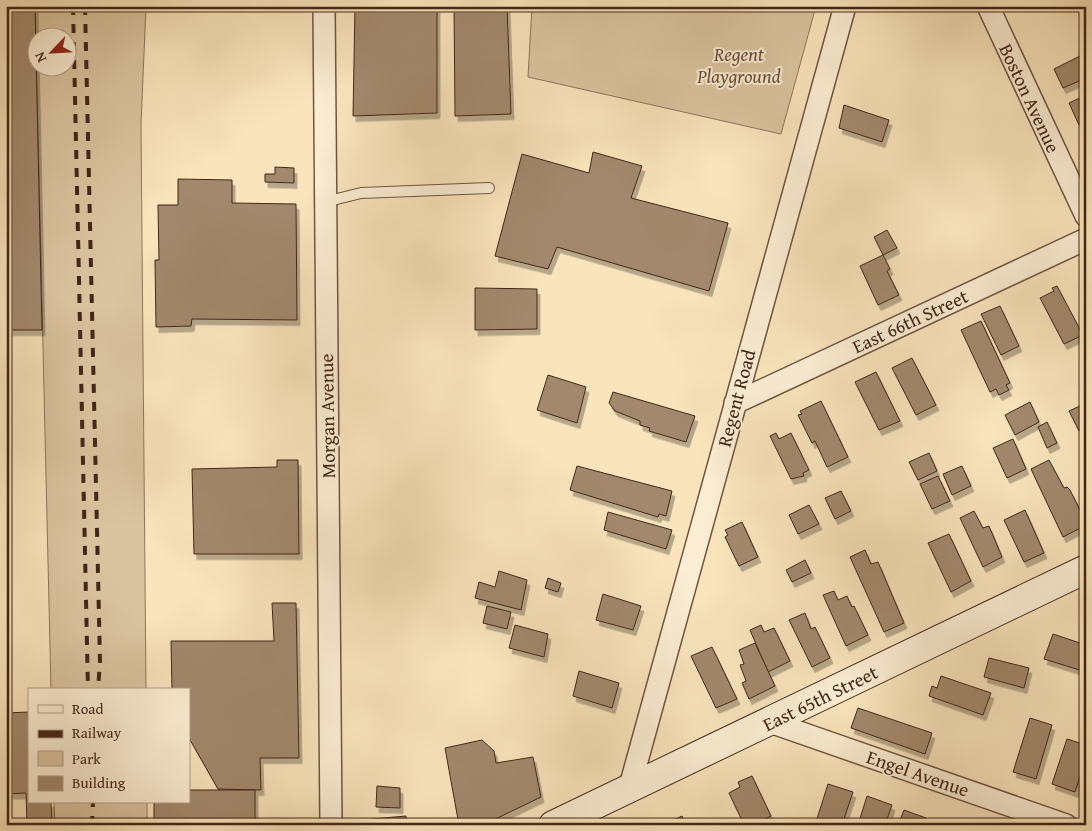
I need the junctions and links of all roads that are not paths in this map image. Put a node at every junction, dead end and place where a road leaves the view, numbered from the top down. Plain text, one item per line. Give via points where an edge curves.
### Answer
1 (324, 6) edge
2 (846, 6) edge
3 (988, 6) edge
4 (489, 188) dead end
5 (325, 202) junction
6 (1086, 216) edge
7 (1086, 239) edge
8 (735, 403) junction
9 (1086, 569) edge
10 (770, 722) junction
11 (629, 790) junction
12 (331, 825) edge
13 (553, 825) edge
14 (1066, 825) edge

1 - 5 street, Morgan Avenue
2 - 8 street, Regent Road
3 - 6 street, Boston Avenue
4 - 5 lane via 361,193
5 - 12 street, Morgan Avenue
7 - 8 street, East 66th Street
8 - 11 street, Regent Road
9 - 10 street, East 65th Street
10 - 11 street, East 65th Street
10 - 14 street, Engel Avenue
11 - 13 street, East 65th Street

